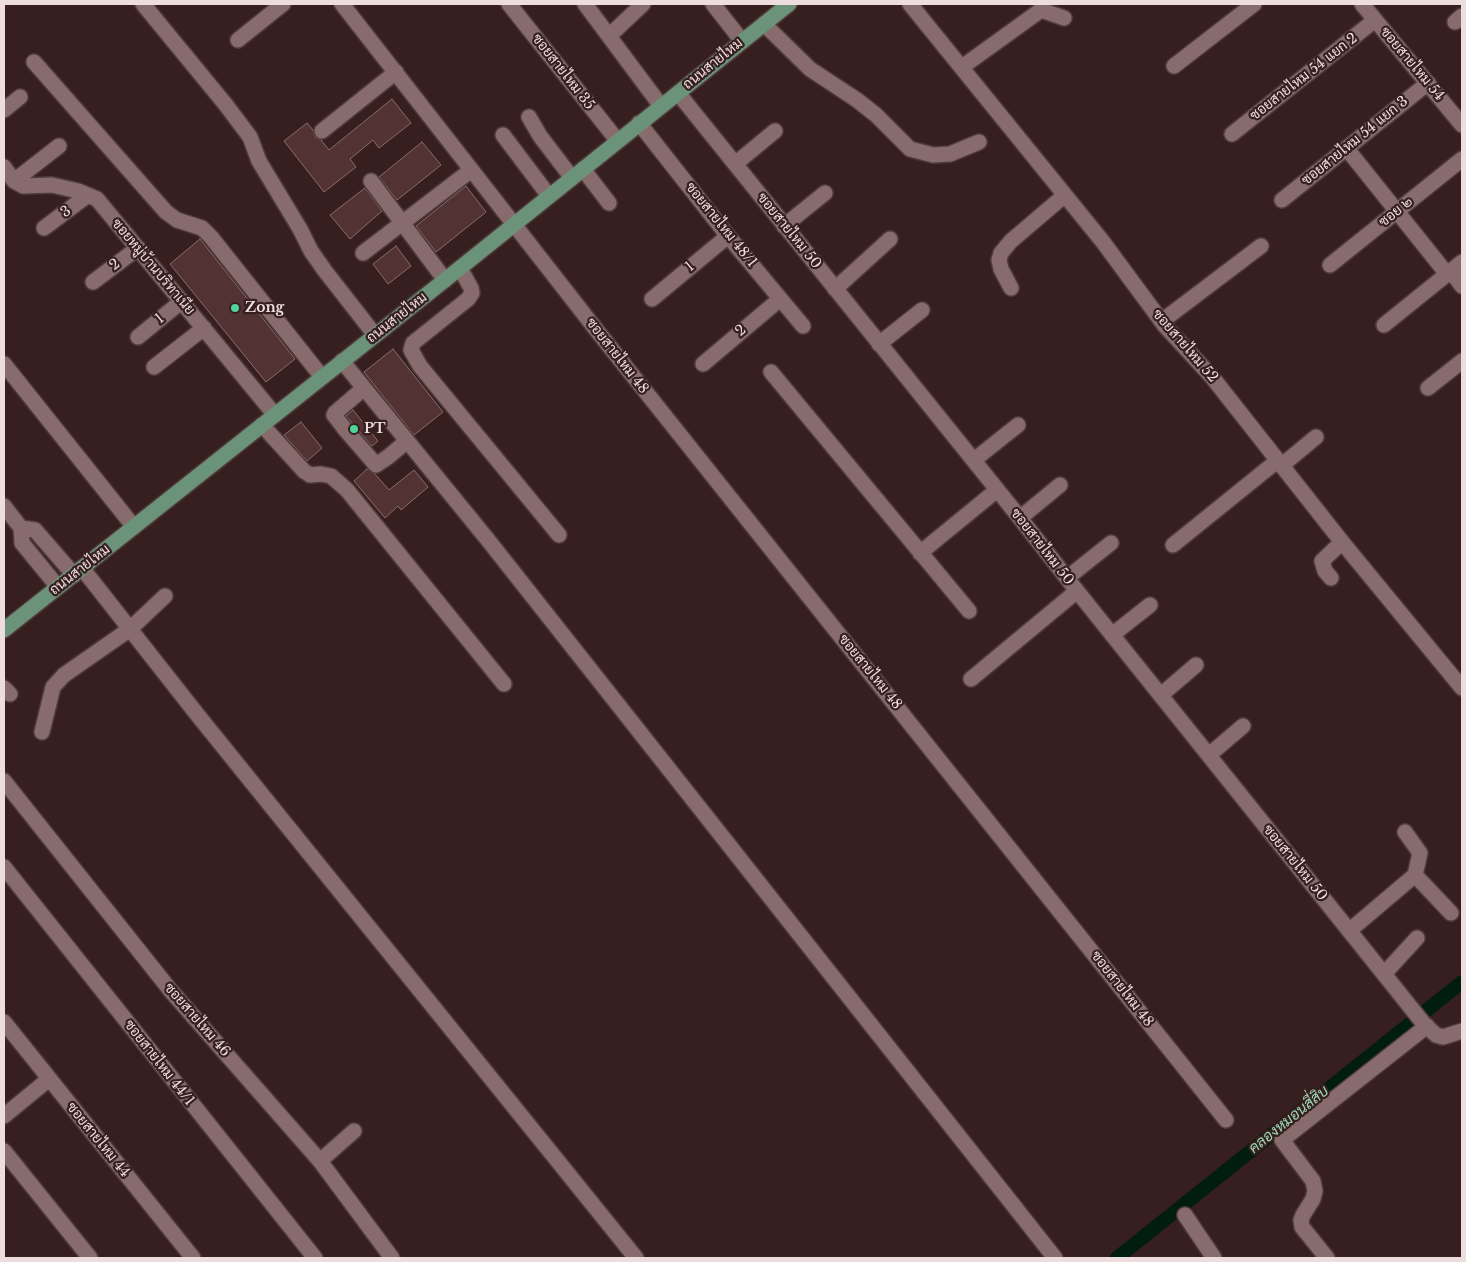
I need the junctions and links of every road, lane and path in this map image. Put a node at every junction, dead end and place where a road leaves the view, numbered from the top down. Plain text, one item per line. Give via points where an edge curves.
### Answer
1 (143, 4) edge
2 (283, 4) edge
3 (342, 4) edge
4 (509, 4) edge
5 (585, 4) edge
6 (643, 4) edge
7 (713, 4) edge
8 (910, 4) edge
9 (1254, 4) edge
10 (1362, 4) edge
11 (782, 6) edge
12 (1039, 7) edge
13 (1064, 18) dead end
14 (1375, 20) junction
15 (764, 24) junction
16 (608, 36) junction
17 (238, 40) dead end
18 (742, 41) junction
19 (34, 62) dead end
20 (1174, 66) dead end
21 (962, 67) junction
22 (396, 72) junction
23 (1428, 82) junction
24 (678, 93) junction
25 (20, 97) dead end
26 (661, 106) junction
27 (4, 110) edge
28 (529, 117) dead end
29 (639, 123) junction
30 (1462, 125) edge
31 (322, 131) dead end
32 (775, 131) dead end
33 (1232, 134) dead end
34 (503, 135) dead end
35 (618, 140) junction
36 (979, 142) dead end
37 (59, 146) dead end
38 (1347, 149) junction
39 (1462, 159) edge
40 (734, 164) junction
41 (4, 167) edge
42 (470, 170) junction
43 (578, 174) junction
44 (14, 181) junction
45 (371, 182) dead end
46 (825, 193) dead end
47 (88, 195) junction
48 (1064, 195) junction
49 (549, 196) junction
50 (1282, 200) dead end
51 (609, 203) dead end
52 (1397, 211) junction
53 (402, 223) junction
54 (513, 225) junction
55 (784, 226) junction
56 (44, 228) dead end
57 (728, 236) junction
58 (890, 239) dead end
59 (1261, 246) dead end
60 (138, 248) junction
61 (363, 253) dead end
62 (1330, 265) dead end
63 (460, 268) junction
64 (1453, 269) edge
65 (445, 280) junction
66 (93, 282) dead end
67 (1462, 286) edge
68 (1011, 288) dead end
69 (835, 289) junction
70 (652, 299) dead end
71 (780, 299) junction
72 (182, 301) junction
73 (922, 310) dead end
74 (1162, 321) junction
75 (1384, 325) dead end
76 (804, 326) dead end
77 (204, 328) junction
78 (376, 334) junction
79 (138, 336) dead end
80 (879, 344) junction
81 (342, 361) junction
82 (1462, 361) edge
83 (4, 364) edge
84 (702, 364) dead end
85 (154, 367) dead end
86 (771, 372) dead end
87 (322, 377) junction
88 (364, 388) junction
89 (1428, 388) dead end
90 (275, 415) junction
91 (262, 425) junction
92 (1018, 425) dead end
93 (1316, 437) dead end
94 (407, 441) junction
95 (974, 460) junction
96 (1279, 463) junction
97 (1060, 485) dead end
98 (997, 490) junction
99 (4, 506) edge
100 (1020, 518) junction
101 (134, 527) junction
102 (21, 528) junction
103 (559, 535) dead end
104 (1342, 542) junction
105 (1111, 543) dead end
106 (1173, 545) dead end
107 (920, 554) junction
108 (78, 571) junction
109 (1067, 578) junction
110 (1331, 578) dead end
111 (58, 587) junction
112 (1077, 592) junction
113 (166, 596) dead end
114 (1150, 605) dead end
115 (969, 611) dead end
116 (130, 629) junction
117 (4, 630) edge
118 (1112, 635) junction
119 (1196, 665) dead end
120 (971, 679) dead end
121 (504, 684) dead end
122 (1462, 688) edge
123 (1161, 695) junction
124 (1242, 726) dead end
125 (42, 732) dead end
126 (1209, 755) junction
127 (4, 781) edge
128 (1405, 832) dead end
129 (4, 867) edge
130 (1415, 875) junction
131 (1451, 913) dead end
132 (1349, 930) junction
133 (1417, 938) dead end
134 (1384, 974) junction
135 (4, 1022) edge
136 (1425, 1025) junction
137 (1462, 1031) edge
138 (49, 1078) junction
139 (4, 1116) edge
140 (1226, 1120) dead end
141 (354, 1131) dead end
142 (4, 1151) edge
143 (320, 1161) junction
144 (1186, 1215) dead end
145 (90, 1258) edge
146 (193, 1258) edge
147 (315, 1258) edge
148 (392, 1258) edge
149 (636, 1258) edge
150 (1055, 1258) edge
151 (1214, 1258) edge
152 (1327, 1258) edge

1 - 78 street via 250,137 259,161 312,251
2 - 17 street
3 - 22 street, ซอยสายไหม 48
4 - 35 street, ซอยสายไหม 35
5 - 16 street
6 - 16 street
7 - 18 street
8 - 21 street, ซอยสายไหม 52
9 - 20 street
10 - 14 street, ซอยสายไหม 54
11 - 15 main road, ถนนสายไหม
12 - 13 street
12 - 21 street
14 - 23 street, ซอยสายไหม 54
14 - 33 street, ซอยสายไหม 54 แยก 2
15 - 18 main road, ถนนสายไหม
15 - 36 street via 810,69 876,115 910,148 933,155 950,154
16 - 26 street
18 - 24 main road, ถนนสายไหม
19 - 87 street via 166,212 177,220 202,228 211,237
21 - 48 street, ซอยสายไหม 52
22 - 31 street
22 - 42 street, ซอยสายไหม 48
23 - 30 street, ซอยสายไหม 54
23 - 38 street, ซอยสายไหม 54 แยก 3
24 - 26 main road, ถนนสายไหม
24 - 40 street, ซอยสายไหม 50
25 - 27 street
26 - 29 main road, ถนนสายไหม
28 - 43 street via 540,136
29 - 35 main road, ถนนสายไหม
29 - 57 street, ซอยสายไหม 48/1
32 - 40 street
34 - 49 street
35 - 43 main road, ถนนสายไหม
37 - 44 street
38 - 50 street, ซอยสายไหม 54 แยก 3
38 - 52 street
39 - 52 street, ซอย ๒
40 - 55 street, ซอยสายไหม 50
41 - 44 street
42 - 53 street
42 - 54 street, ซอยสายไหม 48
43 - 49 main road, ถนนสายไหม
43 - 51 street
44 - 47 street, ซอยหมู่บ้านบริทาเนีย via 23,186 52,186
45 - 53 street
46 - 55 street
47 - 56 street, 3
47 - 60 street, ซอยหมู่บ้านบริทาเนีย via 97,199
48 - 68 street via 1001,253 1001,269
48 - 74 street, ซอยสายไหม 52
49 - 54 main road, ถนนสายไหม
52 - 62 street, ซอย ๒
52 - 64 street
53 - 61 street
53 - 65 street
54 - 63 main road, ถนนสายไหม
54 - 140 street, ซอยสายไหม 48
55 - 69 street, ซอยสายไหม 50
57 - 70 street, 1
57 - 71 street, ซอยสายไหม 48/1
58 - 69 street
59 - 74 street
60 - 66 street, 2
60 - 72 street, ซอยหมู่บ้านบริทาเนีย
63 - 65 main road, ถนนสายไหม
63 - 103 street via 472,293 413,343 411,350 420,366
64 - 67 street
64 - 75 street
65 - 78 main road, ถนนสายไหม
69 - 80 street, ซอยสายไหม 50
71 - 76 street, ซอยสายไหม 48/1
71 - 84 street, 2
72 - 77 street, ซอยหมู่บ้านบริทาเนีย
72 - 79 street, 1
73 - 80 street
74 - 96 street, ซอยสายไหม 52 via 1212,377
77 - 85 street
77 - 90 street, ซอยหมู่บ้านบริทาเนีย
78 - 81 main road, ถนนสายไหม
80 - 95 street, ซอยสายไหม 50
81 - 87 main road, ถนนสายไหม
81 - 88 street
82 - 89 street
83 - 101 street
86 - 107 street
87 - 90 main road, ถนนสายไหม
88 - 94 street
88 - 94 street via 334,415 344,428 376,465
90 - 91 main road, ถนนสายไหม
91 - 101 main road, ถนนสายไหม
91 - 121 street via 304,471 310,475 331,476 347,490
92 - 95 street
93 - 96 street
94 - 150 street
95 - 98 street, ซอยสายไหม 50
96 - 104 street, ซอยสายไหม 52
96 - 106 street
97 - 100 street
98 - 100 street, ซอยสายไหม 50
98 - 107 street
99 - 102 street
100 - 109 street, ซอยสายไหม 50
101 - 108 main road, ถนนสายไหม
102 - 108 street via 35,530
102 - 111 street via 22,542
104 - 110 street via 1322,560
104 - 122 street, ซอยสายไหม 52
105 - 109 street
107 - 115 street
108 - 111 main road, ถนนสายไหม
108 - 116 street
109 - 112 street, ซอยสายไหม 50
111 - 117 main road, ถนนสายไหม
112 - 118 street, ซอยสายไหม 50
112 - 120 street
113 - 116 street
114 - 118 street
116 - 125 street via 64,675 53,687
116 - 149 street
118 - 123 street, ซอยสายไหม 50
119 - 123 street
123 - 126 street, ซอยสายไหม 50
124 - 126 street
126 - 132 street, ซอยสายไหม 50
127 - 143 street, ซอยสายไหม 46 via 171,991
128 - 130 street via 1420,853
129 - 147 street, ซอยสายไหม 44/1
130 - 131 street
130 - 132 street
132 - 134 street, ซอยสายไหม 50
133 - 134 street
134 - 136 street, ซอยสายไหม 50
135 - 138 street, ซอยสายไหม 44
136 - 137 street via 1443,1037
136 - 152 street via 1282,1140 1313,1181 1315,1191 1302,1215 1302,1227
138 - 139 street
138 - 146 street, ซอยสายไหม 44
141 - 143 street
142 - 145 street
143 - 148 street, ซอยสายไหม 46
144 - 151 street

